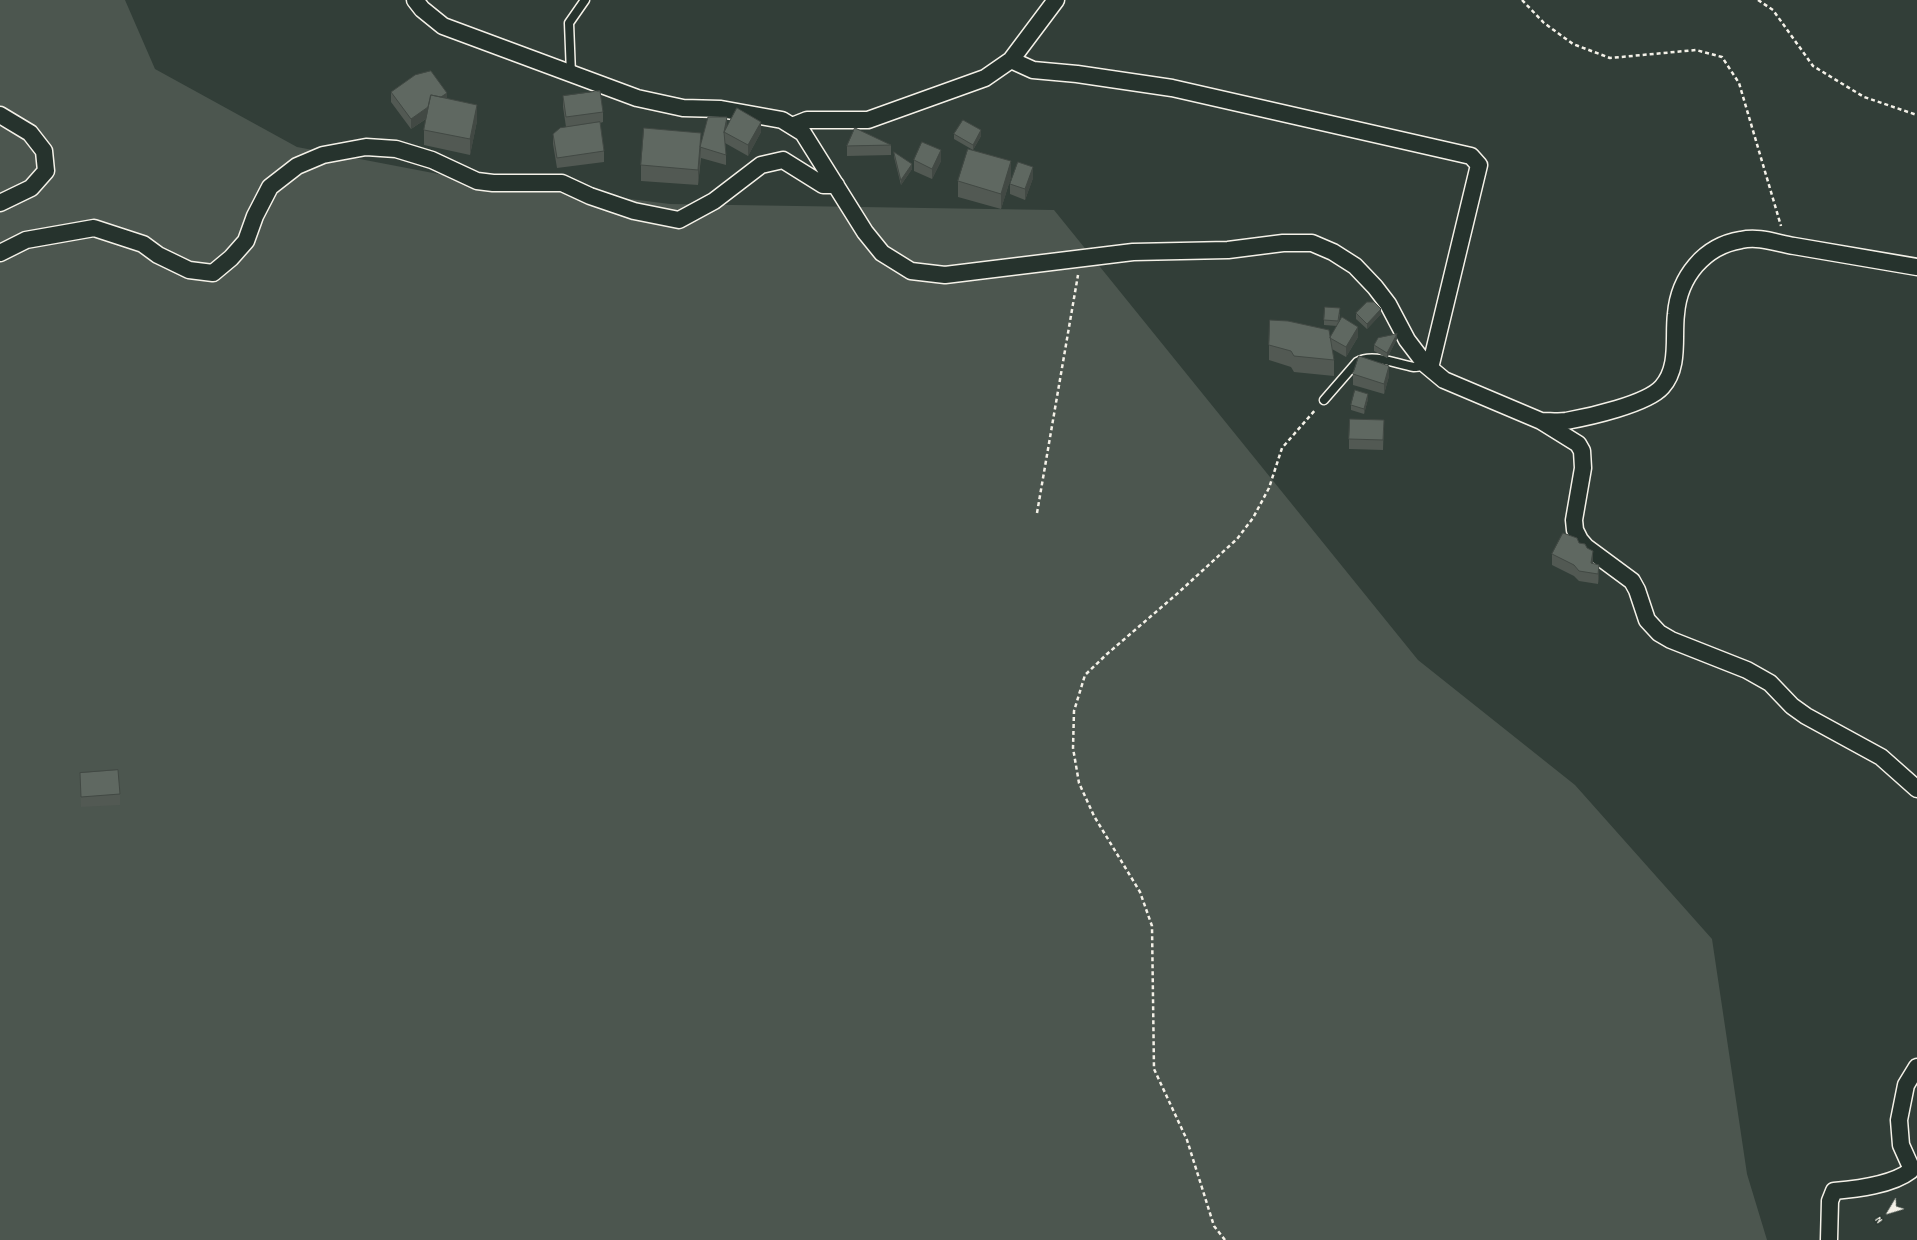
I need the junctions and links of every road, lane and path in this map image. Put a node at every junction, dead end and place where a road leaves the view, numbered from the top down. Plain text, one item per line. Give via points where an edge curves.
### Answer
1 (415, 0) edge
2 (585, 0) edge
3 (1056, 0) edge
4 (1522, 0) edge
5 (1758, 0) edge
6 (1011, 60) junction
7 (571, 74) junction
8 (0, 115) edge
9 (1917, 115) edge
10 (792, 126) junction
11 (836, 185) junction
12 (0, 203) edge
13 (1786, 245) junction
14 (0, 253) edge
15 (1081, 259) junction
16 (1917, 267) edge
17 (1428, 366) junction
18 (1324, 400) joint
19 (1541, 421) junction
20 (1037, 513) dead end
21 (1917, 789) edge
22 (1917, 1068) edge
23 (1225, 1240) edge
24 (1829, 1240) edge

1 - 7 street via 443,26
2 - 7 lane via 569,23
3 - 6 street
4 - 13 path via 1544,23 1573,44 1610,58 1696,50 1722,57 1739,83
5 - 9 path via 1773,10 1813,66 1864,97
6 - 10 street via 985,78 868,120 807,120
6 - 17 street via 1033,70 1172,88 1471,156 1479,165
7 - 10 street via 637,98 683,108 721,109 782,120
8 - 12 street via 30,133 44,151 46,171 31,188
10 - 11 street via 803,133
11 - 14 street via 823,185 783,160 761,165 714,201 679,220 634,211 562,183 477,181 432,160 396,149 366,147 322,155 297,166 270,187 254,216 246,241 213,273 189,270 158,255 143,244 94,228 26,240
11 - 15 street via 865,232 882,253 911,270 945,275
13 - 16 street
13 - 19 street via 1760,239 1742,239 1719,247 1699,260 1690,270 1679,297 1676,313 1672,368 1668,379 1656,393 1630,404 1581,418
15 - 17 street via 1133,252 1209,251 1283,243 1312,243 1355,266 1375,287 1388,304 1407,340
15 - 20 path
17 - 18 lane via 1415,367 1393,361 1362,359
17 - 19 street via 1444,380
18 - 23 path via 1282,448 1269,488 1253,518 1237,539 1085,675 1074,711 1073,748 1079,783 1094,816 1140,892 1152,926 1154,1069 1187,1140 1214,1226
19 - 21 street via 1572,439 1582,451 1583,468 1574,520 1580,540 1632,581 1643,612 1653,627 1671,640 1747,670 1770,683 1792,706 1881,757
22 - 24 street via 1906,1085 1898,1120 1901,1144 1910,1164 1910,1171 1898,1179 1852,1190 1834,1191 1830,1201

